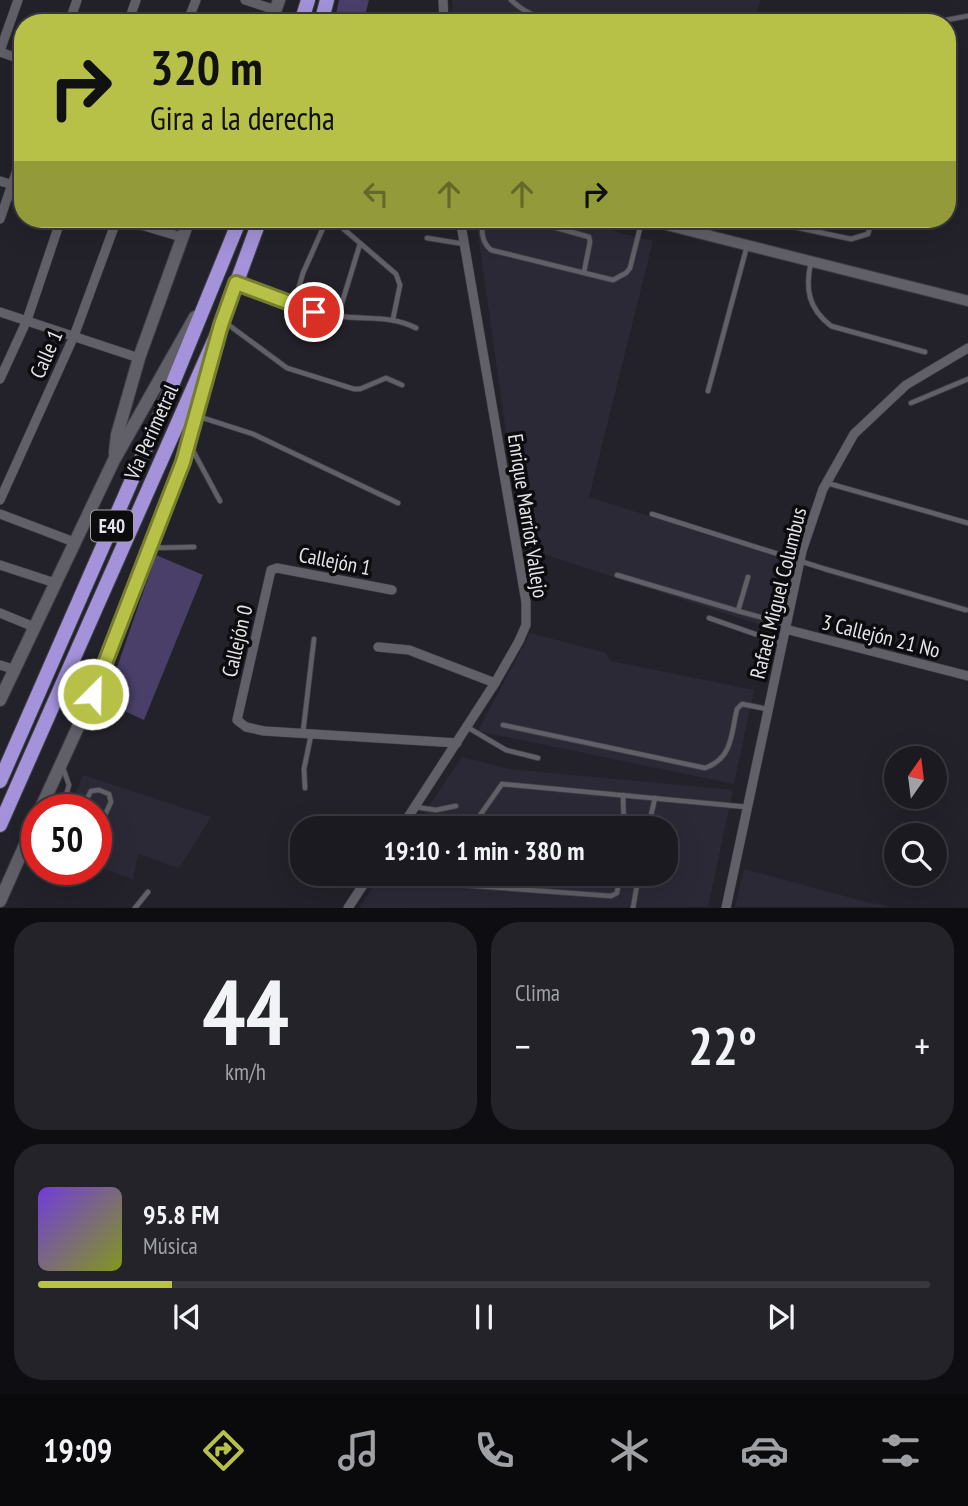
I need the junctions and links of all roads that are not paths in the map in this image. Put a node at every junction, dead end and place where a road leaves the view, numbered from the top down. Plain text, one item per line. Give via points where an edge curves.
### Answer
1 (18, 0) edge
2 (245, 0) edge
3 (511, 0) edge
4 (275, 11) edge
5 (531, 14) edge
6 (0, 52) edge
7 (14, 179) edge
8 (0, 181) edge
9 (12, 185) junction
10 (0, 219) edge
11 (58, 228) edge
12 (116, 228) edge
13 (150, 228) edge
14 (185, 228) edge
15 (236, 228) edge
16 (257, 228) edge
17 (323, 228) edge
18 (342, 228) edge
19 (461, 228) edge
20 (481, 228) edge
21 (557, 228) edge
22 (640, 228) edge
23 (681, 228) edge
24 (707, 228) edge
25 (799, 228) edge
26 (869, 228) edge
27 (706, 234) junction
28 (181, 237) junction
29 (427, 238) dead end
30 (360, 244) junction
31 (464, 244) junction
32 (748, 245) junction
33 (812, 261) junction
34 (584, 272) junction
35 (216, 280) junction
36 (236, 283) junction
37 (968, 301) edge
38 (294, 304) junction
39 (0, 312) edge
40 (338, 316) junction
41 (393, 319) junction
42 (27, 320) junction
43 (222, 323) junction
44 (416, 328) dead end
45 (74, 336) junction
46 (968, 348) edge
47 (925, 352) dead end
48 (139, 358) junction
49 (0, 379) edge
50 (968, 379) edge
51 (402, 385) dead end
52 (708, 391) dead end
53 (911, 402) dead end
54 (196, 416) junction
55 (189, 443) junction
56 (114, 460) junction
57 (827, 482) junction
58 (0, 500) edge
59 (220, 501) dead end
60 (398, 503) dead end
61 (0, 514) edge
62 (652, 514) dead end
63 (968, 523) edge
64 (74, 542) junction
65 (194, 547) dead end
66 (150, 548) junction
67 (800, 561) junction
68 (0, 565) edge
69 (271, 570) joint
70 (617, 575) dead end
71 (748, 577) dead end
72 (55, 583) junction
73 (391, 590) dead end
74 (966, 610) dead end
75 (738, 611) junction
76 (0, 613) edge
77 (709, 618) dead end
78 (34, 626) junction
79 (786, 627) junction
80 (314, 639) dead end
81 (782, 643) junction
82 (378, 647) dead end
83 (0, 665) edge
84 (13, 669) junction
85 (968, 676) edge
86 (495, 683) junction
87 (0, 700) edge
88 (768, 709) junction
89 (503, 725) dead end
90 (467, 727) junction
91 (307, 734) junction
92 (457, 743) junction
93 (538, 758) dead end
94 (61, 764) junction
95 (3, 776) edge
96 (305, 789) dead end
97 (47, 794) edge
98 (66, 794) edge
99 (89, 794) edge
100 (109, 794) edge
101 (624, 795) junction
102 (655, 798) junction
103 (456, 806) dead end
104 (415, 807) junction
105 (747, 807) junction
106 (409, 816) edge
107 (479, 816) edge
108 (624, 816) edge
109 (651, 816) edge
110 (0, 825) edge
111 (21, 853) edge
112 (13, 871) junction
113 (362, 886) edge
114 (475, 886) edge
115 (618, 886) edge
116 (637, 886) edge
117 (0, 887) edge
118 (148, 892) dead end
119 (0, 901) edge
120 (135, 908) edge
121 (348, 908) edge
122 (633, 908) edge
123 (726, 908) edge

1 - 6 street
2 - 4 street
3 - 5 lane
7 - 9 street
8 - 9 street
9 - 10 street
11 - 42 street
12 - 45 street, Calle 1
13 - 28 street
14 - 28 main road, Vía Perimetral
15 - 35 highway, Vía Perimetral / E40
16 - 36 highway, Vía Perimetral / E40
17 - 38 lane
18 - 30 lane
19 - 31 street, Enrique Marriot Vallejo
20 - 34 lane via 491,250
21 - 34 lane via 589,237
22 - 34 lane via 626,274 613,280
23 - 27 street
24 - 27 lane
25 - 26 lane via 851,239 867,234
27 - 32 street
28 - 48 main road, Vía Perimetral
29 - 31 lane
30 - 40 lane
30 - 41 lane via 396,274 400,285
31 - 86 street, Enrique Marriot Vallejo via 526,601 526,625
32 - 33 street
32 - 52 lane
33 - 37 street
33 - 47 lane via 807,290 831,326
35 - 56 main road, Vía Perimetral
35 - 95 highway, Vía Perimetral / E40
36 - 38 lane
36 - 43 highway, Vía Perimetral / E40
38 - 40 lane
39 - 42 street
40 - 41 lane
41 - 44 lane
42 - 45 street
42 - 49 street
43 - 51 lane via 287,368 359,389 386,378
43 - 54 main road, Vía Perimetral
43 - 110 highway, Vía Perimetral / E40
45 - 48 street
45 - 58 street, Calle 1
46 - 57 street, Rafael Miguel Columbus via 906,385 854,434
48 - 56 main road, Vía Perimetral
50 - 53 lane
54 - 55 main road, Vía Perimetral
54 - 60 lane via 253,434
55 - 59 lane
55 - 66 main road, Vía Perimetral
56 - 64 main road, Vía Perimetral
57 - 63 lane
57 - 67 street, Rafael Miguel Columbus
61 - 64 street
62 - 67 lane
64 - 72 main road, Vía Perimetral
65 - 66 lane
66 - 94 main road, Vía Perimetral via 104,670
67 - 74 lane
67 - 79 street, Rafael Miguel Columbus
68 - 72 street
69 - 73 street, Callejón 1
69 - 91 street, Callejón 0 via 237,720 264,732
70 - 75 lane
71 - 75 lane
72 - 78 main road, Vía Perimetral
75 - 79 lane
76 - 78 street
77 - 81 lane
78 - 84 main road, Vía Perimetral
79 - 81 street, Rafael Miguel Columbus
79 - 85 street, 3 Callejón 21 No
80 - 91 lane
81 - 88 street, Rafael Miguel Columbus
82 - 86 street via 409,650
83 - 84 street
84 - 87 main road, Vía Perimetral
86 - 90 street, Enrique Marriot Vallejo
88 - 89 lane via 742,705 737,709 727,752 705,768
88 - 105 street, Rafael Miguel Columbus
90 - 92 street, Enrique Marriot Vallejo
90 - 93 lane via 506,750
91 - 92 street
91 - 96 lane
92 - 104 street, Enrique Marriot Vallejo
94 - 97 main road, Vía Perimetral
94 - 98 lane via 69,785
99 - 100 lane via 99,790
101 - 102 lane
101 - 107 lane via 502,784
101 - 108 lane
102 - 105 lane
102 - 109 lane
103 - 104 lane via 436,810
104 - 106 street, Enrique Marriot Vallejo
105 - 123 street, Rafael Miguel Columbus
111 - 112 main road
112 - 117 main road
112 - 119 main road
113 - 121 street
114 - 115 lane via 611,896
116 - 122 lane
118 - 120 lane

